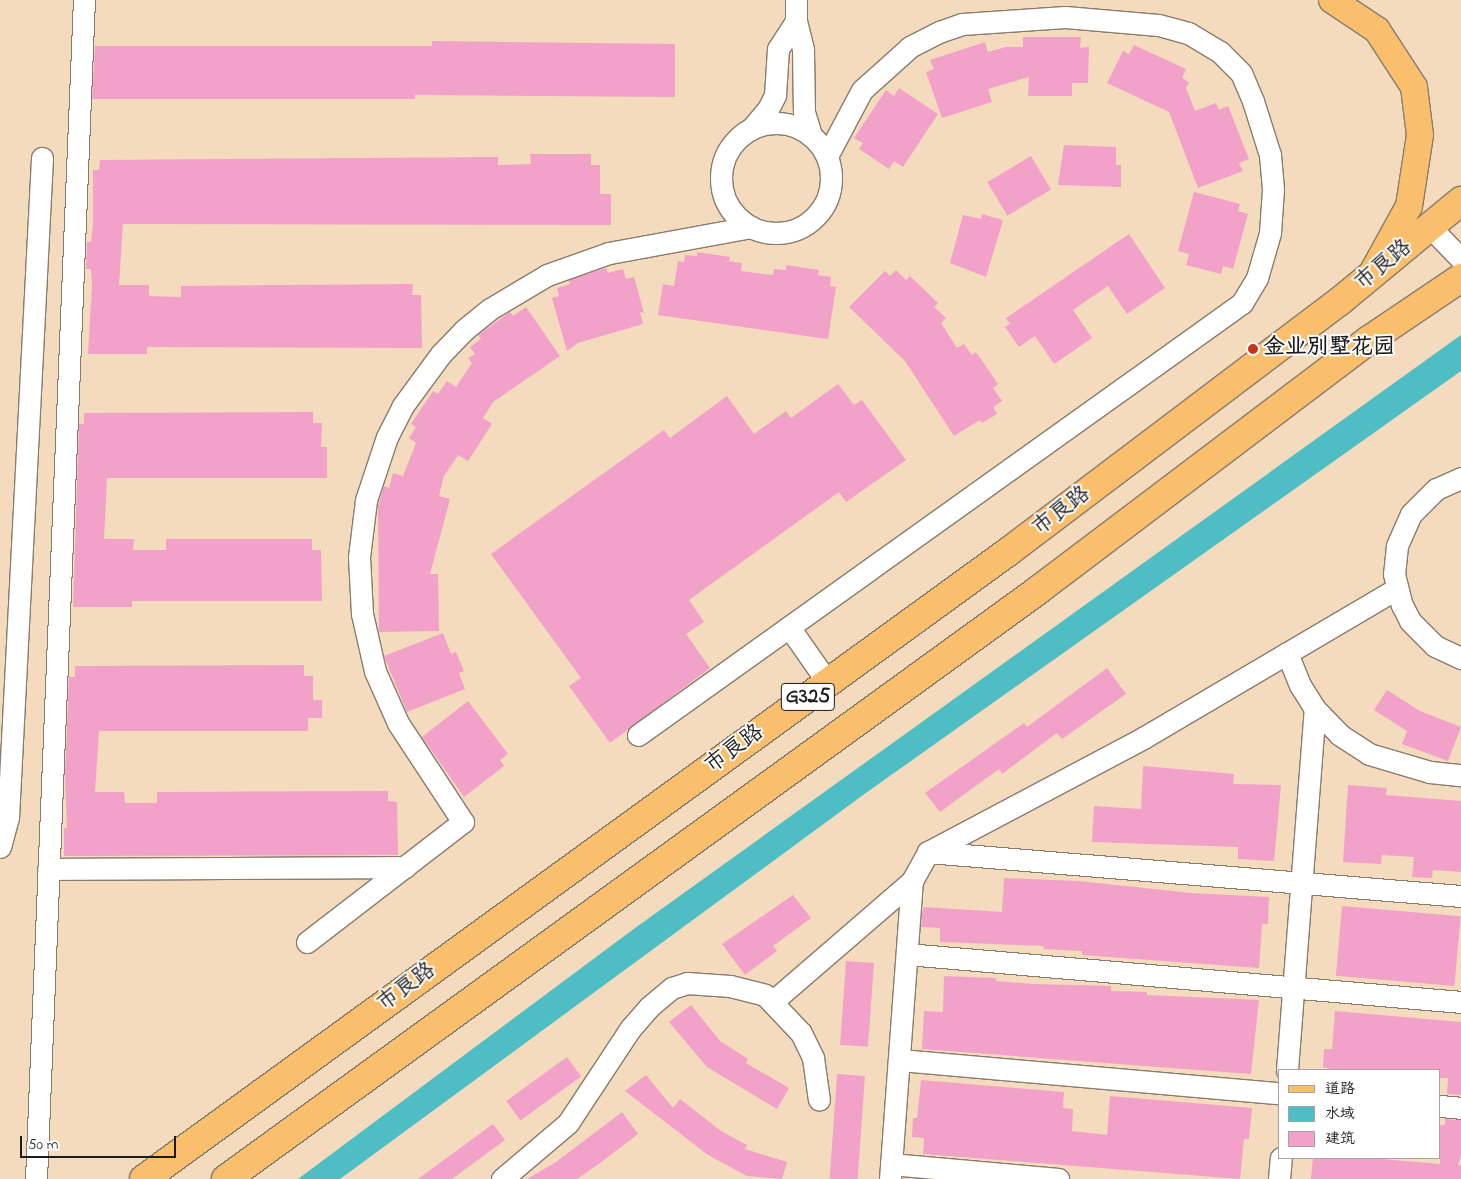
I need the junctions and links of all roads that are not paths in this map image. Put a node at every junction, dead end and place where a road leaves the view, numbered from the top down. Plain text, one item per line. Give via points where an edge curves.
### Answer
1 (84, 0) edge
2 (1332, 0) edge
3 (796, 10) edge
4 (752, 128) junction
5 (811, 135) junction
6 (827, 156) junction
7 (42, 158) dead end
8 (1461, 201) edge
9 (751, 227) junction
10 (1431, 228) junction
11 (1461, 258) edge
12 (1461, 278) edge
13 (1367, 280) junction
14 (1461, 478) edge
15 (1396, 588) junction
16 (789, 627) junction
17 (1287, 653) junction
18 (1461, 658) edge
19 (828, 683) junction
20 (1315, 709) junction
21 (638, 735) dead end
22 (1461, 775) edge
23 (0, 846) edge
24 (928, 852) junction
25 (405, 866) junction
26 (48, 869) junction
27 (912, 881) junction
28 (1302, 882) junction
29 (1461, 896) edge
30 (307, 942) dead end
31 (907, 954) junction
32 (1294, 988) junction
33 (772, 1002) junction
34 (1461, 1002) edge
35 (899, 1060) junction
36 (1287, 1069) edge
37 (1278, 1093) edge
38 (819, 1100) dead end
39 (1441, 1106) edge
40 (1461, 1108) edge
41 (1281, 1159) edge
42 (890, 1172) edge
43 (1005, 1177) edge
44 (36, 1179) edge
45 (144, 1179) edge
46 (226, 1179) edge
47 (502, 1179) edge
48 (1058, 1179) edge
49 (1279, 1179) edge

1 - 26 lane
2 - 13 main road via 1377,30 1414,87 1420,135 1409,206
3 - 4 lane via 778,48 774,95 768,109
3 - 5 lane via 803,50 804,112
4 - 5 lane via 771,123 790,124
4 - 9 lane via 732,144 726,155 721,182 730,209
5 - 6 lane
6 - 9 lane via 832,180 825,203 817,215 793,230 779,233
6 - 16 lane via 862,90 910,47 939,32 962,24 1065,17 1158,25 1188,33 1220,52 1241,73 1270,154 1273,189 1270,233 1257,278 1242,303
7 - 23 lane via 8,818
8 - 10 highway, 市良路 / G325
9 - 25 lane via 609,252 547,275 490,309 464,330 441,354 402,407 387,437 366,500 359,557 362,614 375,670 398,723 463,822
10 - 11 lane
10 - 13 highway, 市良路 / G325
12 - 46 highway, G325 via 1369,340 1037,591
13 - 19 highway, 市良路 / G325 via 1008,552
14 - 15 lane via 1436,490 1411,514 1396,546
15 - 17 lane
15 - 18 lane via 1402,605 1422,634 1435,646
16 - 19 lane
16 - 21 lane
17 - 20 lane via 1300,685
17 - 24 lane via 1143,738
19 - 45 highway, 市良路 / G325
20 - 22 lane via 1340,734 1369,754 1430,772
20 - 28 lane
24 - 27 lane
24 - 28 lane
25 - 26 lane
25 - 30 lane
26 - 44 lane
27 - 31 lane
27 - 33 lane
28 - 29 lane
28 - 32 lane
31 - 32 lane
31 - 35 lane
32 - 34 lane
32 - 36 lane
33 - 38 lane via 802,1032 813,1058
33 - 47 lane via 765,995 730,986 687,983 672,988 630,1028 568,1123
35 - 37 lane
35 - 42 lane
39 - 40 lane
41 - 49 lane
42 - 43 lane
43 - 48 lane

